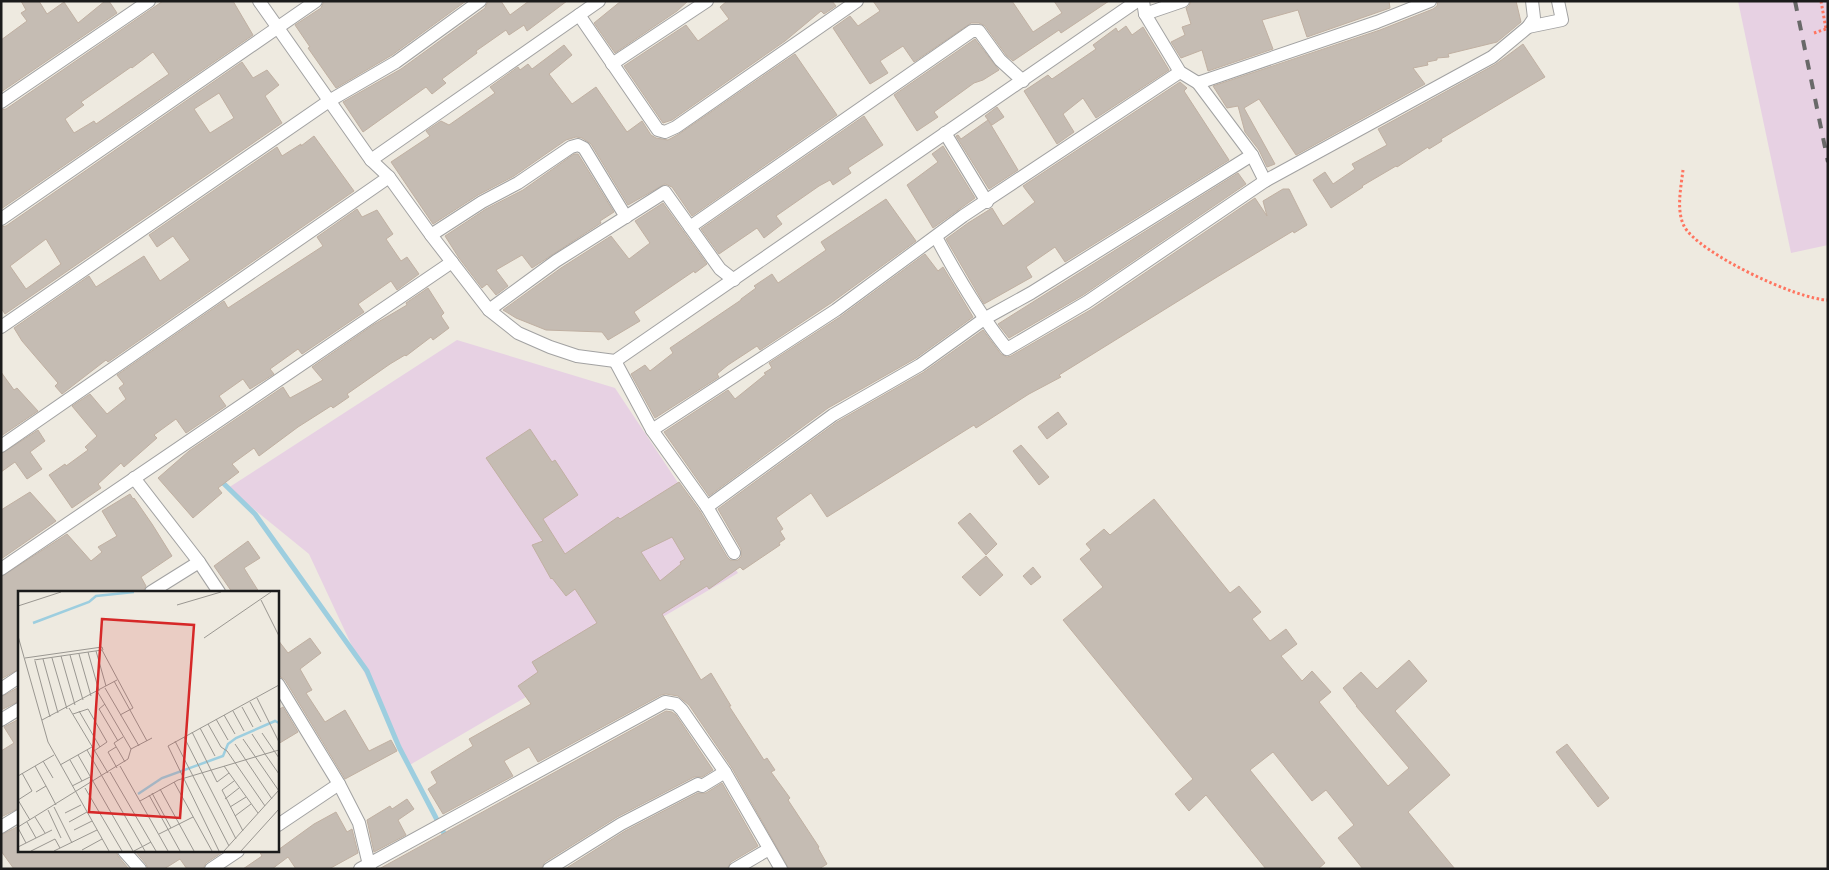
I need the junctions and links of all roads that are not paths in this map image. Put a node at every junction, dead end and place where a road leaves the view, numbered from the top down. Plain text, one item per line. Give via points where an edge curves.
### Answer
1 (149, 1) edge
2 (258, 1) edge
3 (316, 1) edge
4 (480, 1) edge
5 (599, 1) edge
6 (707, 1) edge
7 (857, 1) edge
8 (1137, 1) edge
9 (1183, 1) edge
10 (1430, 1) edge
11 (1532, 1) edge
12 (1558, 1) edge
13 (1144, 8) edge
14 (579, 15) junction
15 (1528, 27) junction
16 (278, 28) junction
17 (612, 64) junction
18 (1180, 72) junction
19 (1023, 81) junction
20 (1198, 83) junction
21 (329, 101) junction
22 (1, 102) edge
23 (945, 133) junction
24 (1252, 155) junction
25 (371, 160) junction
26 (389, 177) junction
27 (1265, 181) junction
28 (987, 202) junction
29 (626, 217) junction
30 (1, 219) edge
31 (690, 227) junction
32 (431, 235) junction
33 (936, 237) junction
34 (452, 262) junction
35 (734, 280) junction
36 (489, 310) junction
37 (984, 318) junction
38 (1, 327) edge
39 (615, 361) junction
40 (652, 430) junction
41 (1, 446) edge
42 (134, 478) junction
43 (707, 507) junction
44 (734, 553) dead end
45 (198, 562) junction
46 (1, 569) edge
47 (213, 590) edge
48 (153, 591) edge
49 (18, 678) edge
50 (279, 686) edge
51 (1, 689) edge
52 (18, 710) edge
53 (1, 720) edge
54 (725, 772) junction
55 (339, 784) junction
56 (18, 817) edge
57 (279, 824) edge
58 (1, 827) edge
59 (769, 848) junction
60 (125, 852) edge
61 (233, 853) edge
62 (366, 867) edge
63 (140, 869) edge
64 (211, 869) edge
65 (550, 869) edge
66 (734, 869) edge
67 (781, 869) edge

1 - 22 street
2 - 16 street
3 - 16 street
4 - 21 street via 396,62
5 - 14 street
6 - 17 street
7 - 17 street via 665,132 658,130
8 - 19 street
9 - 13 street
10 - 20 street
11 - 15 street via 1534,18
12 - 15 street via 1562,20
13 - 18 street
14 - 17 street
14 - 25 street
15 - 27 street via 1492,57
16 - 21 street
16 - 30 street
18 - 20 street
18 - 28 street
19 - 23 street
19 - 31 street via 1000,60 979,31 972,31
20 - 24 street
21 - 25 street
21 - 38 street
23 - 28 street
23 - 35 street
24 - 27 street
24 - 37 street via 1031,293
25 - 26 street
26 - 32 street
26 - 41 street
27 - 37 street via 1087,302 1007,349
28 - 33 street
29 - 31 street via 665,192
29 - 32 street via 584,148 578,145
29 - 36 street
31 - 35 street via 720,268
32 - 34 street
33 - 37 street
33 - 40 street via 836,310
34 - 36 street
34 - 42 street
35 - 39 street
36 - 39 street via 518,333 550,348 577,356
37 - 43 street via 920,365 833,416
39 - 40 street
40 - 43 street
42 - 45 street
42 - 46 street
43 - 44 street
45 - 47 street
45 - 48 street
49 - 51 street
50 - 55 street
52 - 53 street
54 - 59 street
54 - 62 street via 682,710 676,704 665,702
54 - 65 street via 621,824
55 - 57 street
55 - 62 street via 359,823
56 - 58 street
59 - 66 street
59 - 67 street
60 - 63 street
61 - 64 street

